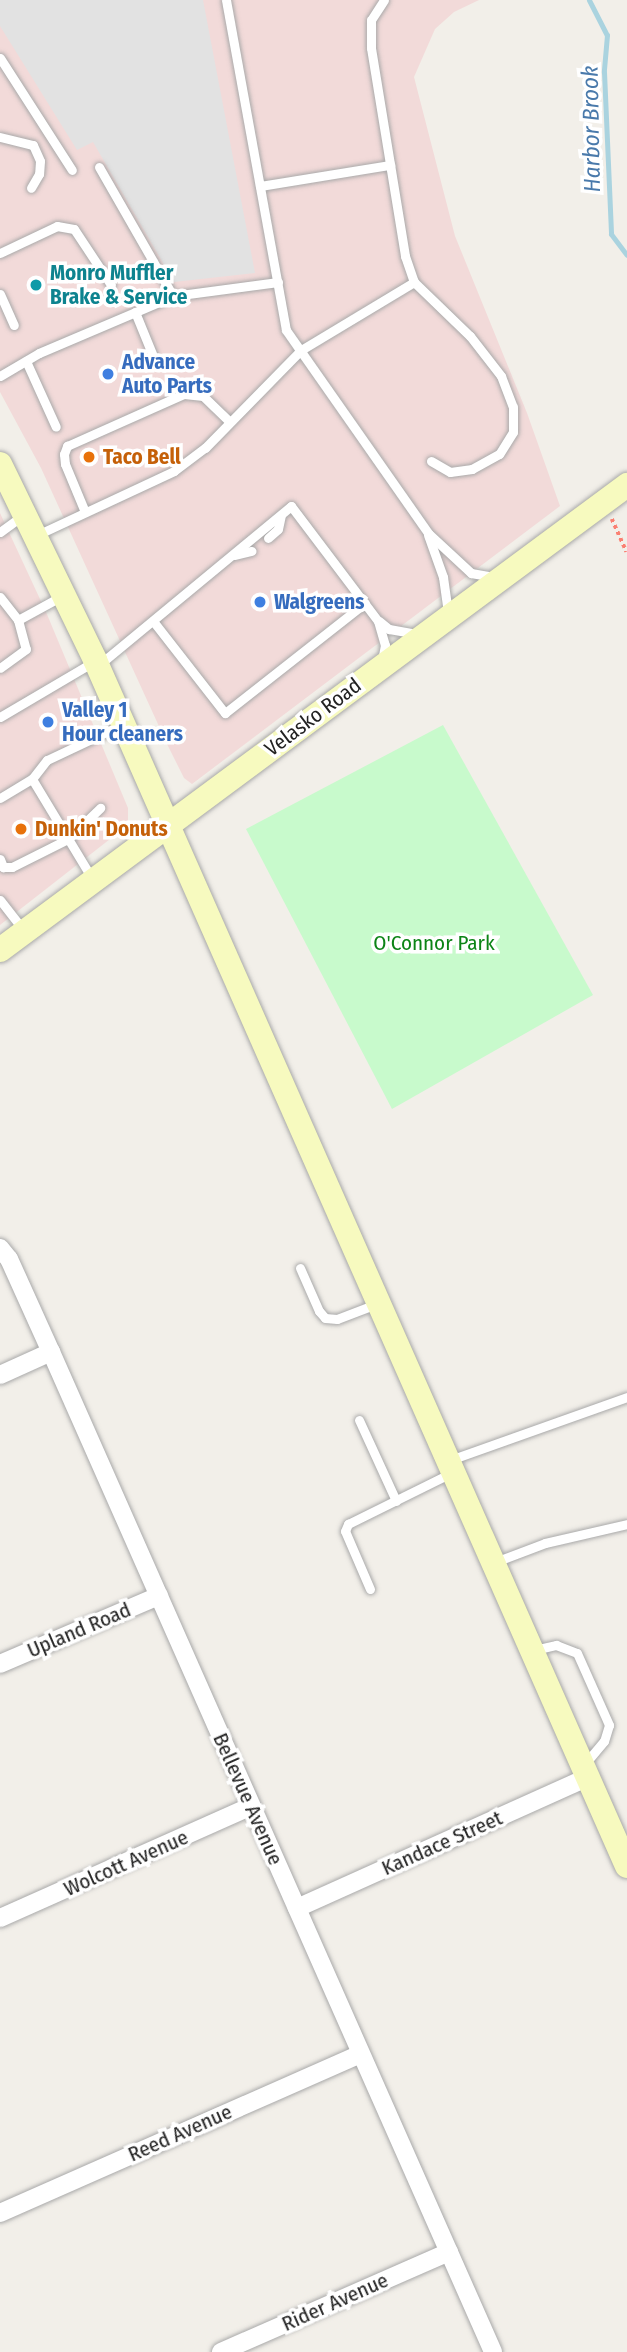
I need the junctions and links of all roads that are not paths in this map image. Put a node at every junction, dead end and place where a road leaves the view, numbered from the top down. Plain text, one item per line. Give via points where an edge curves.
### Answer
1 (226, 0) edge
2 (384, 0) edge
3 (0, 58) edge
4 (0, 137) edge
5 (390, 165) junction
6 (99, 167) dead end
7 (72, 170) dead end
8 (260, 186) junction
9 (31, 188) dead end
10 (0, 253) edge
11 (278, 282) junction
12 (414, 282) junction
13 (111, 285) dead end
14 (0, 294) edge
15 (173, 296) junction
16 (135, 312) junction
17 (14, 325) dead end
18 (301, 350) junction
19 (26, 361) junction
20 (155, 361) dead end
21 (0, 376) edge
22 (230, 422) junction
23 (56, 426) dead end
24 (431, 461) dead end
25 (0, 464) edge
26 (627, 485) edge
27 (85, 512) junction
28 (281, 515) junction
29 (30, 525) junction
30 (0, 532) edge
31 (428, 533) junction
32 (268, 538) dead end
33 (252, 551) dead end
34 (231, 555) junction
35 (499, 578) junction
36 (64, 595) junction
37 (0, 597) edge
38 (365, 603) junction
39 (448, 615) junction
40 (18, 620) junction
41 (153, 621) junction
42 (378, 621) junction
43 (422, 635) junction
44 (96, 663) junction
45 (381, 666) junction
46 (0, 668) edge
47 (0, 717) edge
48 (122, 725) junction
49 (32, 779) junction
50 (0, 797) edge
51 (100, 808) dead end
52 (166, 828) junction
53 (68, 839) junction
54 (0, 859) edge
55 (94, 881) junction
56 (0, 900) edge
57 (25, 932) junction
58 (0, 950) edge
59 (0, 1248) edge
60 (300, 1268) dead end
61 (379, 1303) junction
62 (51, 1352) junction
63 (0, 1375) edge
64 (627, 1397) edge
65 (359, 1420) dead end
66 (450, 1466) junction
67 (396, 1500) junction
68 (627, 1524) edge
69 (493, 1563) junction
70 (370, 1589) dead end
71 (159, 1596) junction
72 (532, 1650) junction
73 (0, 1664) edge
74 (585, 1772) junction
75 (251, 1806) junction
76 (627, 1866) edge
77 (297, 1908) junction
78 (0, 1918) edge
79 (361, 2053) junction
80 (0, 2213) edge
81 (449, 2252) junction
82 (221, 2352) edge
83 (493, 2352) edge

1 - 8 lane
2 - 5 lane via 371,20 371,48
3 - 7 lane
4 - 9 lane via 33,145 40,161
5 - 8 lane
5 - 12 lane via 405,256
6 - 15 lane
8 - 11 lane
10 - 13 lane via 57,226 74,229
11 - 15 lane
11 - 18 lane via 286,330
12 - 18 lane
12 - 24 lane via 470,336 501,376 513,407 513,432 499,454 472,470 450,472
14 - 17 lane
15 - 16 lane
16 - 19 lane
16 - 20 lane
18 - 22 lane
18 - 31 lane
19 - 21 lane
19 - 23 lane
22 - 27 lane via 174,471
22 - 27 lane via 203,396 184,394 67,446 65,464
25 - 29 main road
26 - 35 main road, Velasko Road
27 - 29 lane
28 - 32 lane via 278,528
28 - 34 lane
28 - 38 lane via 291,506
29 - 30 lane
29 - 36 main road
31 - 35 lane via 471,573
31 - 39 lane via 443,577
33 - 34 lane
34 - 41 lane
35 - 39 main road, Velasko Road
36 - 40 lane
36 - 44 main road
37 - 40 lane
38 - 41 lane via 225,713
38 - 42 lane
39 - 43 main road, Velasko Road
40 - 46 lane via 26,649
41 - 44 lane
42 - 43 lane via 389,629
42 - 45 lane via 385,645
43 - 45 main road, Velasko Road
44 - 47 lane
44 - 48 main road
45 - 52 main road, Velasko Road
48 - 49 lane via 47,760
48 - 52 main road
49 - 50 lane
49 - 53 lane
51 - 53 lane
52 - 55 main road, Velasko Road
52 - 61 main road
53 - 54 lane via 12,867 3,866
53 - 55 lane
55 - 57 main road, Velasko Road
56 - 57 lane
57 - 58 main road, Velasko Road
59 - 62 street, Bellevue Avenue
60 - 61 lane via 325,1318 337,1319
61 - 66 main road
62 - 63 street
62 - 71 street, Bellevue Avenue
64 - 66 lane
65 - 67 lane
66 - 67 lane
66 - 69 main road
67 - 70 lane via 348,1524 345,1531
68 - 69 lane via 545,1543
69 - 72 main road
71 - 73 street, Upland Road
71 - 75 street, Bellevue Avenue
72 - 74 main road
72 - 74 lane via 556,1645 577,1653 609,1724
74 - 76 main road
74 - 77 street, Kandace Street
75 - 77 street, Bellevue Avenue
75 - 78 street, Wolcott Avenue
77 - 79 street, Bellevue Avenue
79 - 80 street, Reed Avenue
79 - 81 street, Bellevue Avenue
81 - 82 street, Rider Avenue
81 - 83 street, Bellevue Avenue

